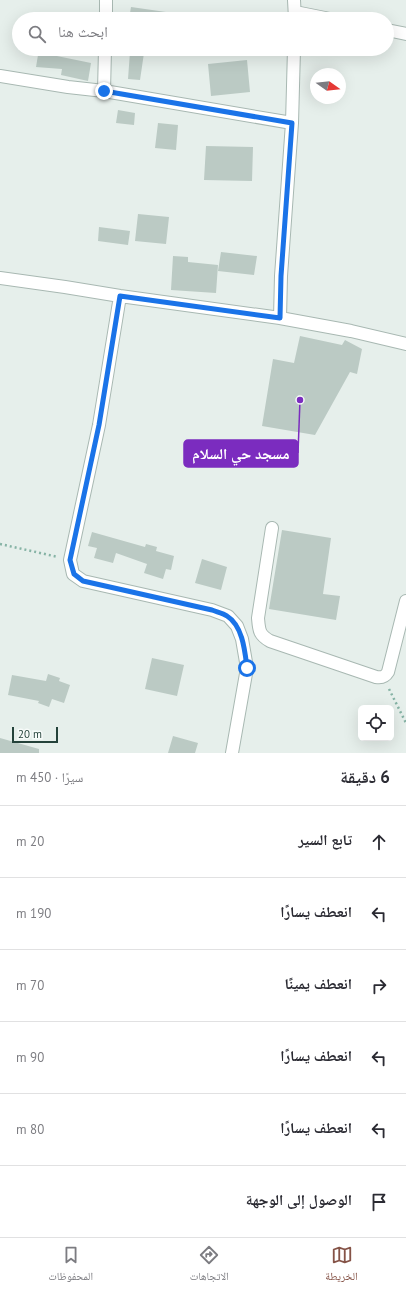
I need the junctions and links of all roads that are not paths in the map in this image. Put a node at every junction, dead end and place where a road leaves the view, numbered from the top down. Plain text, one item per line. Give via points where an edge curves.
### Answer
1 (106, 0) edge
2 (106, 12) edge
3 (394, 31) edge
4 (406, 34) edge
5 (105, 56) edge
6 (294, 56) edge
7 (0, 76) edge
8 (104, 91) junction
9 (292, 123) junction
10 (0, 278) edge
11 (120, 296) junction
12 (280, 318) junction
13 (406, 344) edge
14 (272, 528) dead end
15 (406, 601) edge
16 (232, 753) edge

1 - 2 street
3 - 4 street
5 - 8 street
6 - 9 street
7 - 8 street
8 - 9 street
9 - 12 street
10 - 11 street
11 - 12 street
11 - 16 street via 99,425 70,560 74,574 83,581 212,610 228,616 237,626 247,668
12 - 13 street
14 - 15 street via 258,618 260,632 270,641 376,677 383,677 388,672

